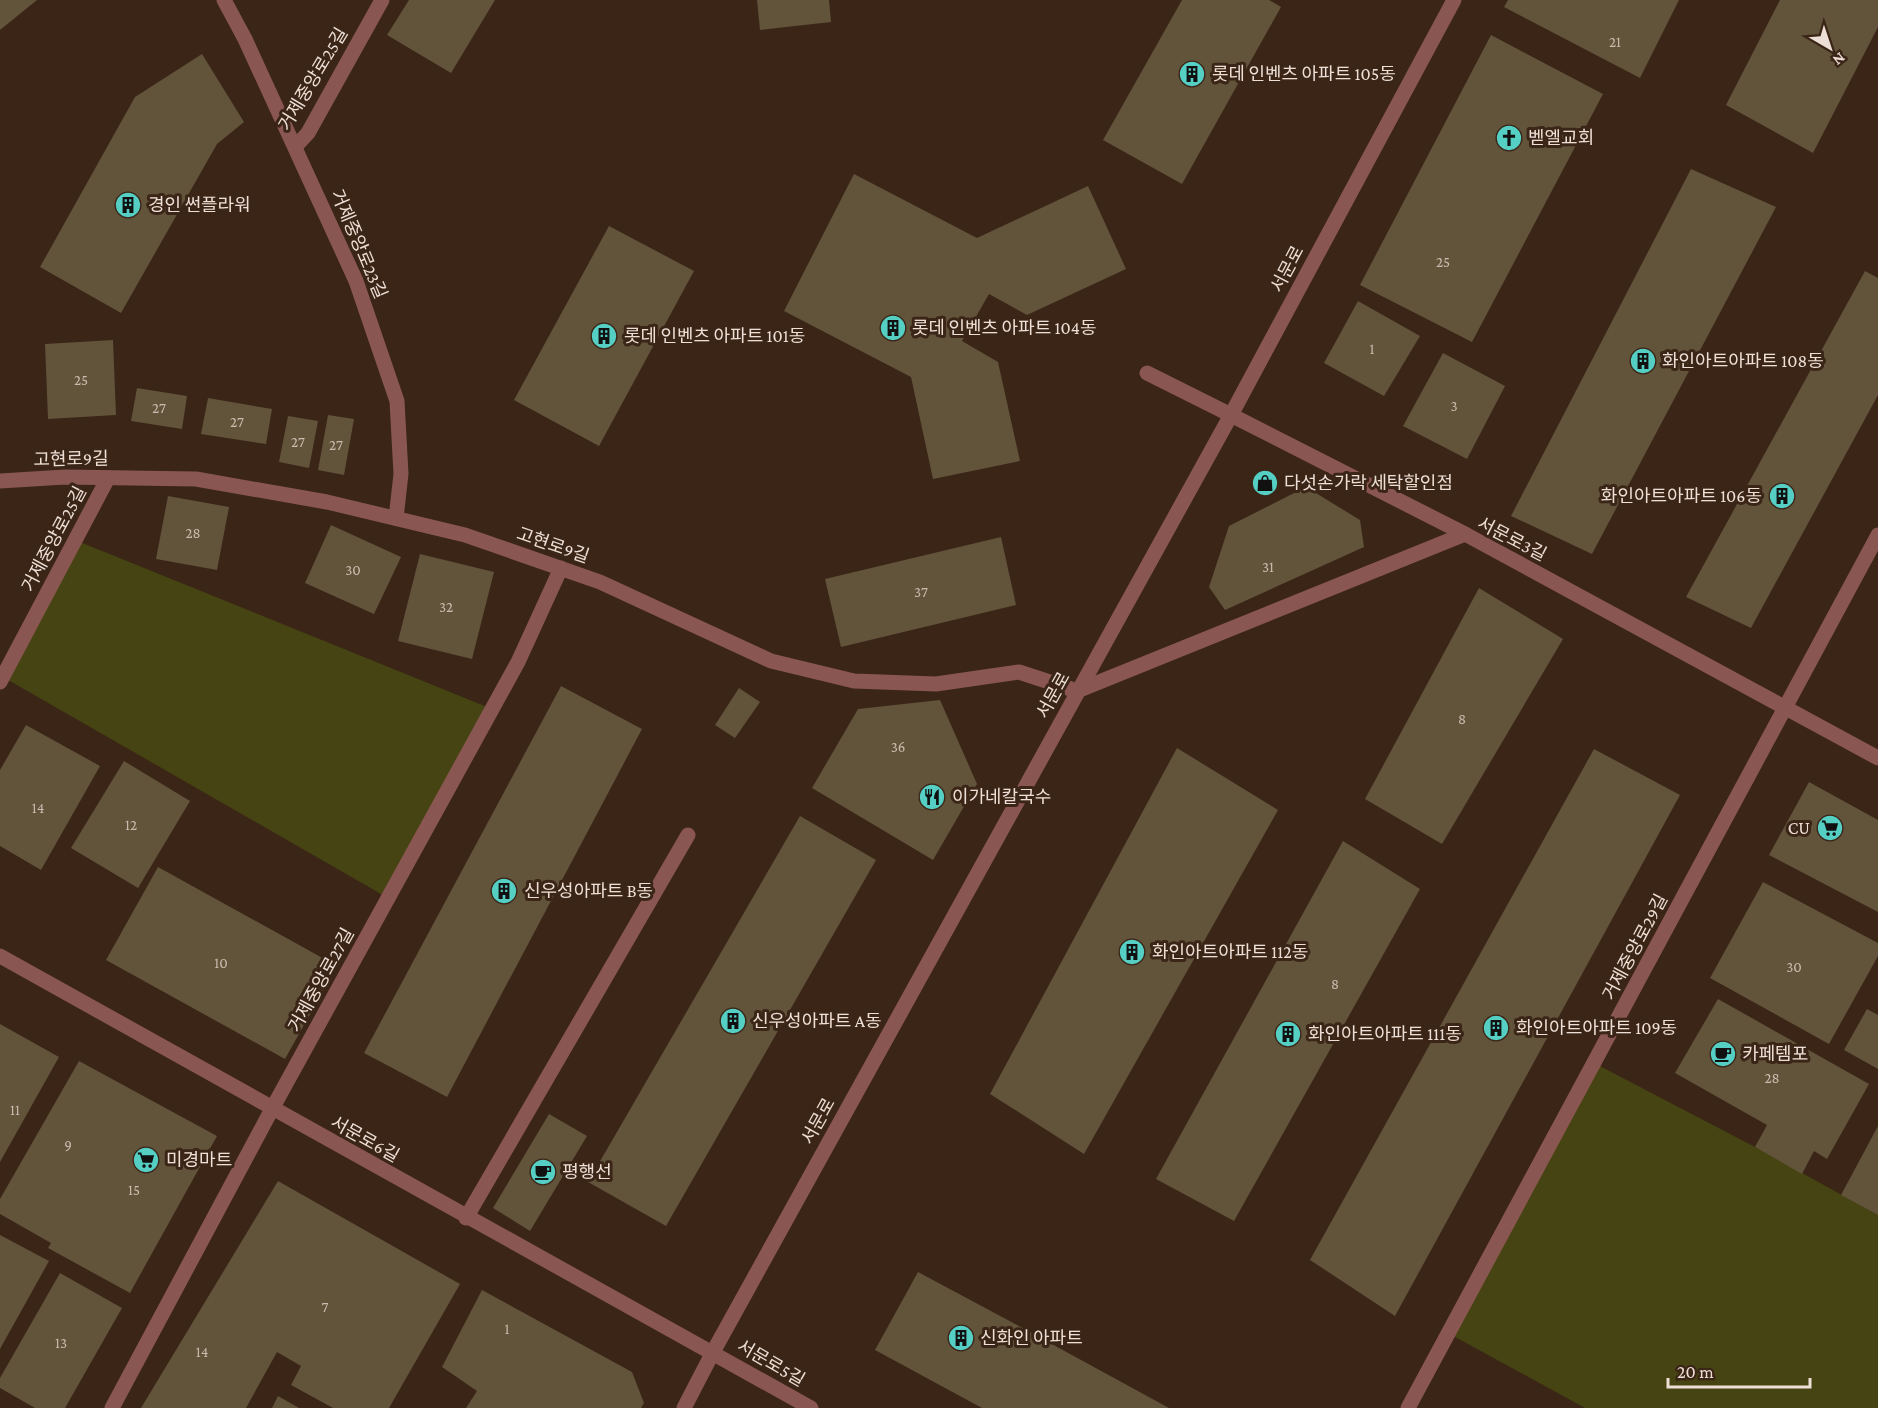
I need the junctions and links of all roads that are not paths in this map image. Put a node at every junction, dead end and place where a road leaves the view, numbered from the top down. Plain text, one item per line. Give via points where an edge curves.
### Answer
1 (224, 0) edge
2 (382, 0) edge
3 (1454, 0) edge
4 (295, 147) junction
5 (1147, 373) dead end
6 (1231, 415) junction
7 (108, 478) junction
8 (0, 481) edge
9 (396, 518) junction
10 (1465, 534) junction
11 (1878, 535) edge
12 (561, 568) junction
13 (0, 682) edge
14 (1077, 691) junction
15 (1786, 708) junction
16 (1878, 758) edge
17 (688, 835) dead end
18 (0, 956) edge
19 (272, 1109) junction
20 (466, 1218) junction
21 (713, 1352) junction
22 (112, 1408) edge
23 (684, 1408) edge
24 (811, 1408) edge
25 (1408, 1408) edge

1 - 4 street, 거제중앙로23길
2 - 4 street, 거제중앙로25길 via 308,133
3 - 6 street, 서문로
4 - 9 street, 거제중앙로23길 via 356,281 397,401 401,474
5 - 6 street
6 - 10 street
6 - 14 street, 서문로
7 - 8 street, 고현로9길
7 - 9 street, 고현로9길 via 196,479
7 - 13 street, 거제중앙로25길
9 - 12 street, 고현로9길 via 465,535
10 - 14 street, 서문로3길
10 - 15 street, 서문로3길
11 - 15 street, 거제중앙로29길
12 - 14 street, 고현로9길 via 771,661 855,681 936,684 1019,672
12 - 19 street, 거제중앙로27길 via 518,662
14 - 21 street, 서문로
15 - 16 street, 서문로3길
15 - 25 street, 거제중앙로29길
17 - 20 street
18 - 19 street, 서문로6길
19 - 20 street, 서문로6길
19 - 22 street, 거제중앙로27길
20 - 21 street, 서문로6길
21 - 23 street, 서문로
21 - 24 street, 서문로5길

